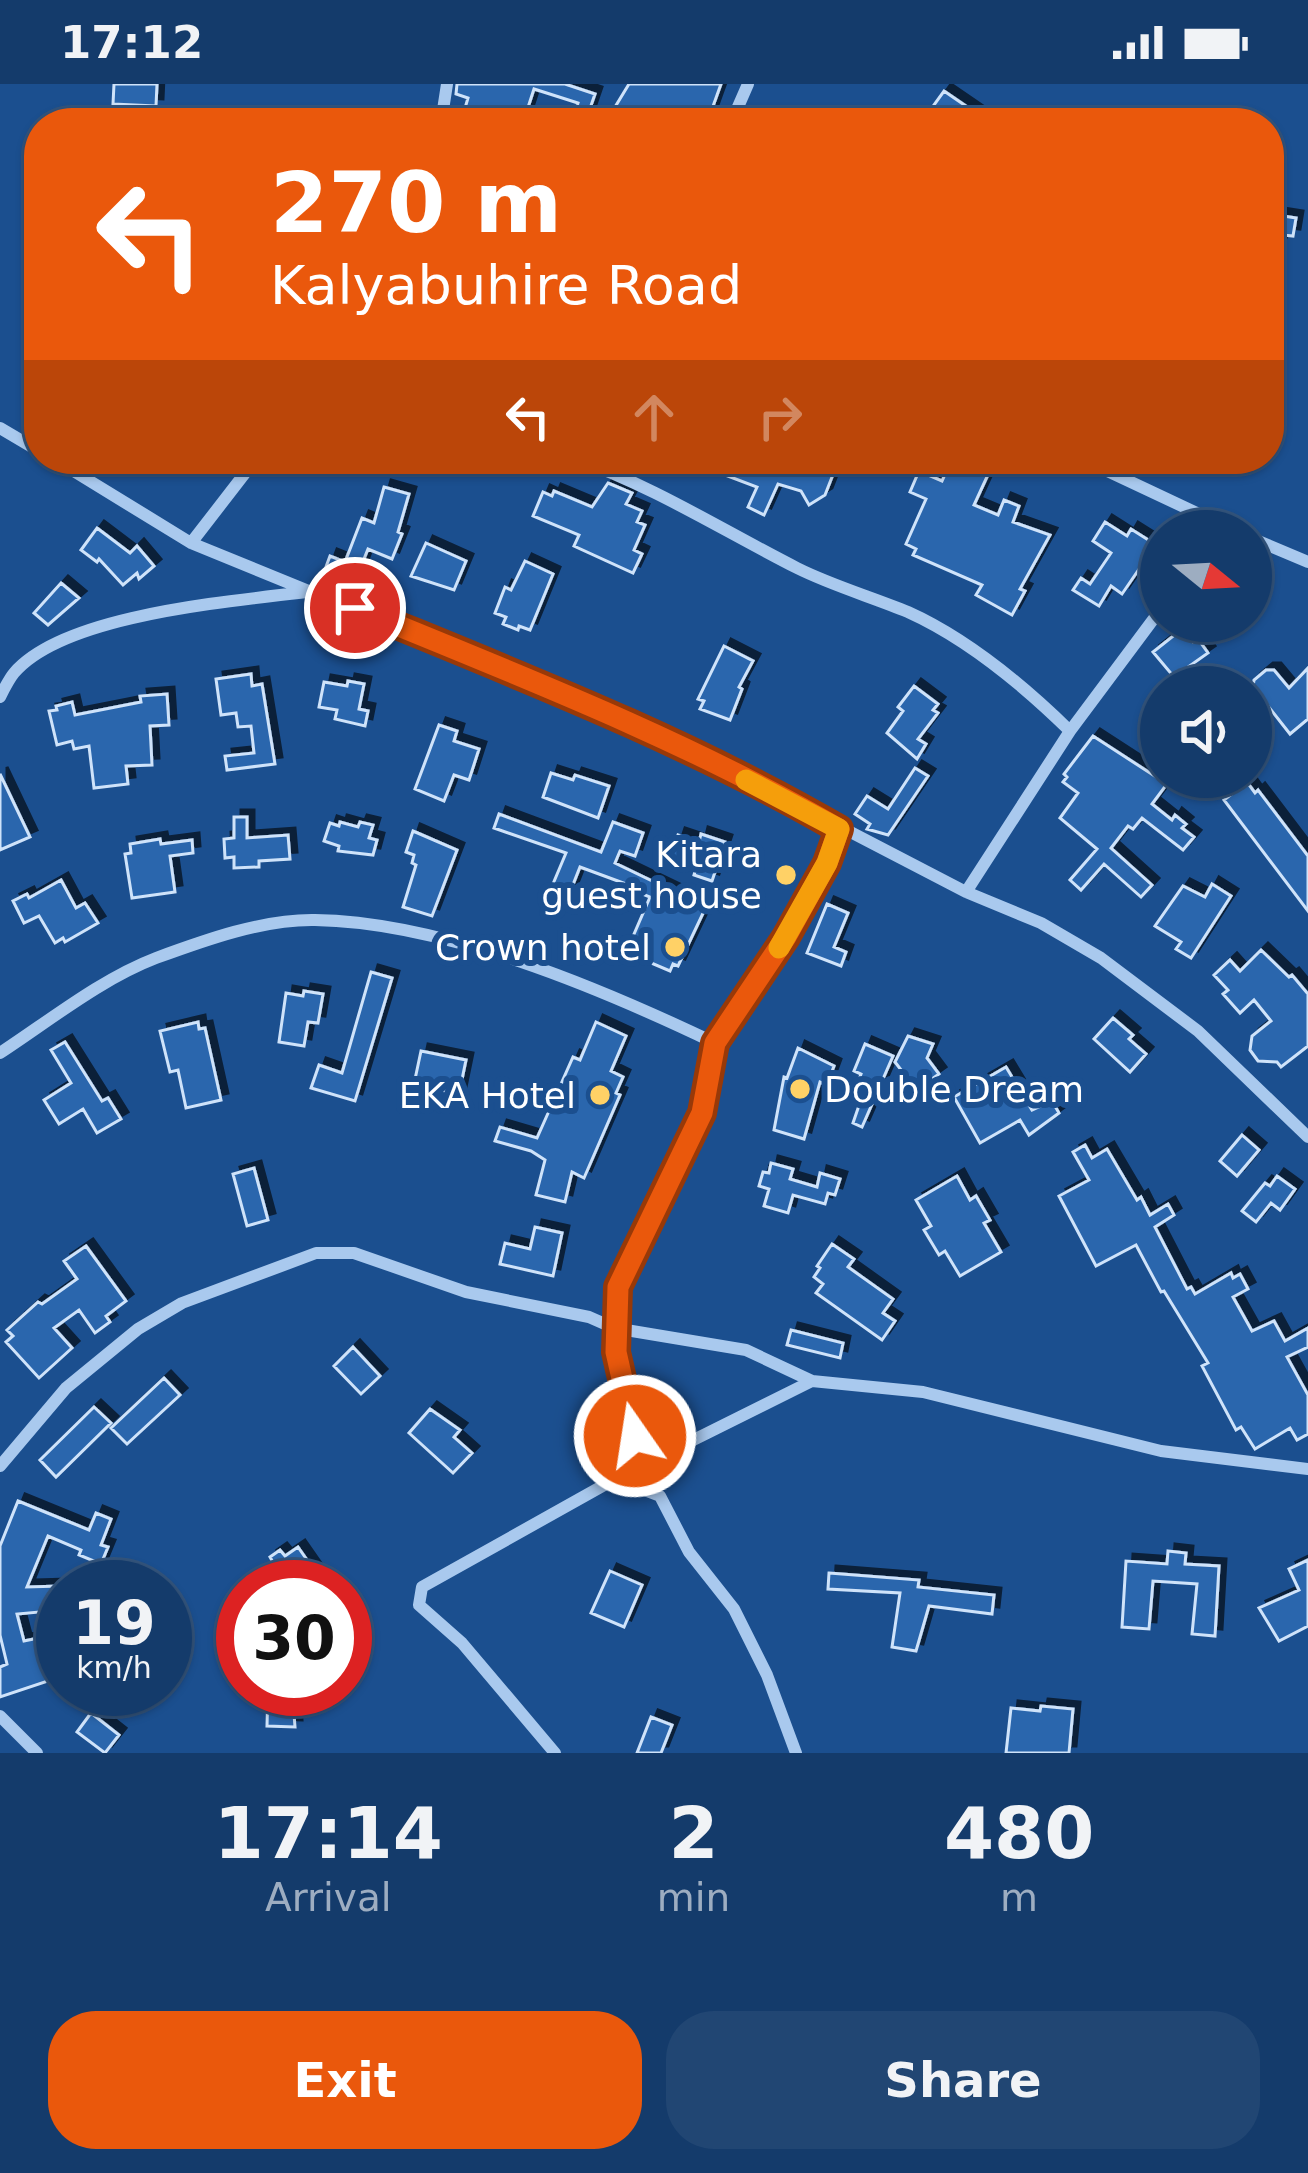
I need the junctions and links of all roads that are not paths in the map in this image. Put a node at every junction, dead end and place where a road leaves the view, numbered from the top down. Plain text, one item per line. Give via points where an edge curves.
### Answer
1 (6, 432) edge
2 (0, 448) edge
3 (78, 474) edge
4 (244, 474) edge
5 (609, 474) edge
6 (1113, 474) edge
7 (1187, 510) edge
8 (191, 543) junction
9 (1272, 547) edge
10 (1308, 562) edge
11 (315, 591) junction
12 (1140, 637) edge
13 (0, 697) edge
14 (1070, 731) junction
15 (839, 829) junction
16 (966, 892) junction
17 (715, 1043) junction
18 (0, 1053) edge
19 (1308, 1137) edge
20 (614, 1328) junction
21 (812, 1381) junction
22 (0, 1466) edge
23 (1308, 1469) edge
24 (615, 1479) junction
25 (0, 1716) edge
26 (37, 1753) edge
27 (555, 1753) edge
28 (796, 1753) edge

1 - 2 street
3 - 8 street
4 - 8 street
5 - 14 street via 802,570 912,614 1034,695
6 - 7 street
8 - 11 street
9 - 10 street
11 - 13 street via 189,607 80,633 15,672
11 - 15 street via 593,707
12 - 14 street
14 - 16 street
15 - 16 street
15 - 17 street via 786,937
16 - 19 street via 1101,958 1198,1031
17 - 18 street via 464,946 313,920 257,926 152,959
17 - 20 street via 702,1113 618,1287
20 - 21 street via 746,1350
20 - 22 street via 466,1292 354,1253 316,1253 182,1303 138,1329 66,1388
20 - 24 street via 635,1436
21 - 23 street via 923,1392 1161,1451
21 - 24 street
24 - 27 street via 420,1592 419,1605
24 - 28 street via 660,1496 688,1552 734,1609
25 - 26 street

